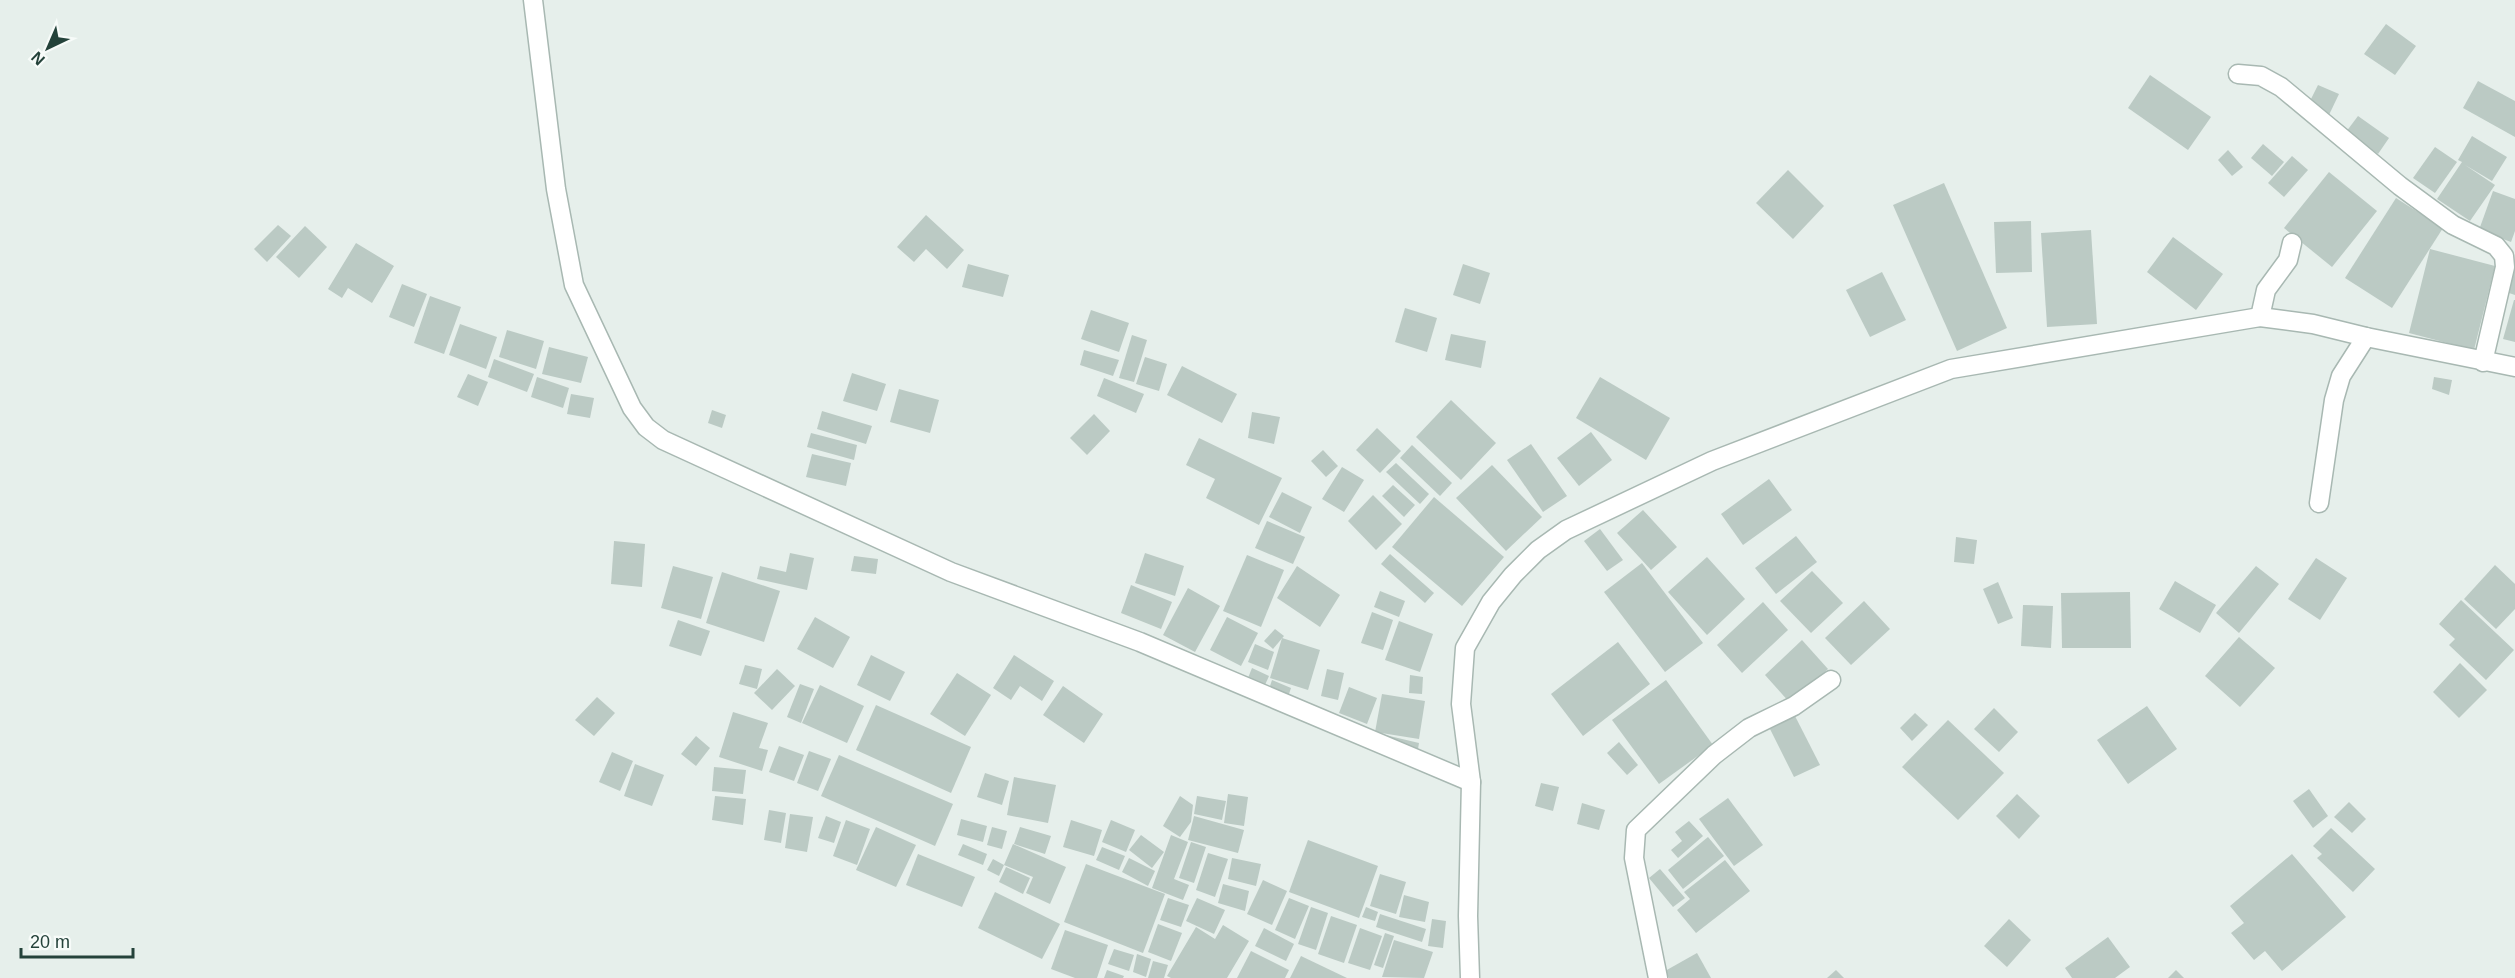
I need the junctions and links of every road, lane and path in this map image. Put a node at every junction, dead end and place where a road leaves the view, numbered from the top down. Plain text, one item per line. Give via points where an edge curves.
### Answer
1 (533, 0) edge
2 (2238, 74) dead end
3 (2292, 243) dead end
4 (2260, 317) junction
5 (2366, 338) junction
6 (2483, 362) junction
7 (2515, 367) edge
8 (2319, 503) dead end
9 (1831, 680) dead end
10 (1471, 782) junction
11 (1470, 978) edge
12 (1658, 978) edge

1 - 10 street via 556,189 574,285 632,408 646,427 663,440 951,572 1140,642
2 - 6 street via 2261,76 2281,87 2453,225 2496,246 2504,256 2505,267
3 - 4 street via 2288,260 2266,290
4 - 5 street via 2313,324
4 - 10 street via 1951,369 1712,461 1566,530 1538,550 1514,575 1491,602 1465,648 1461,704
5 - 6 street
5 - 8 street via 2341,376 2334,400
6 - 7 street
9 - 12 street via 1794,706 1749,728 1714,755 1636,830 1634,858
10 - 11 street

